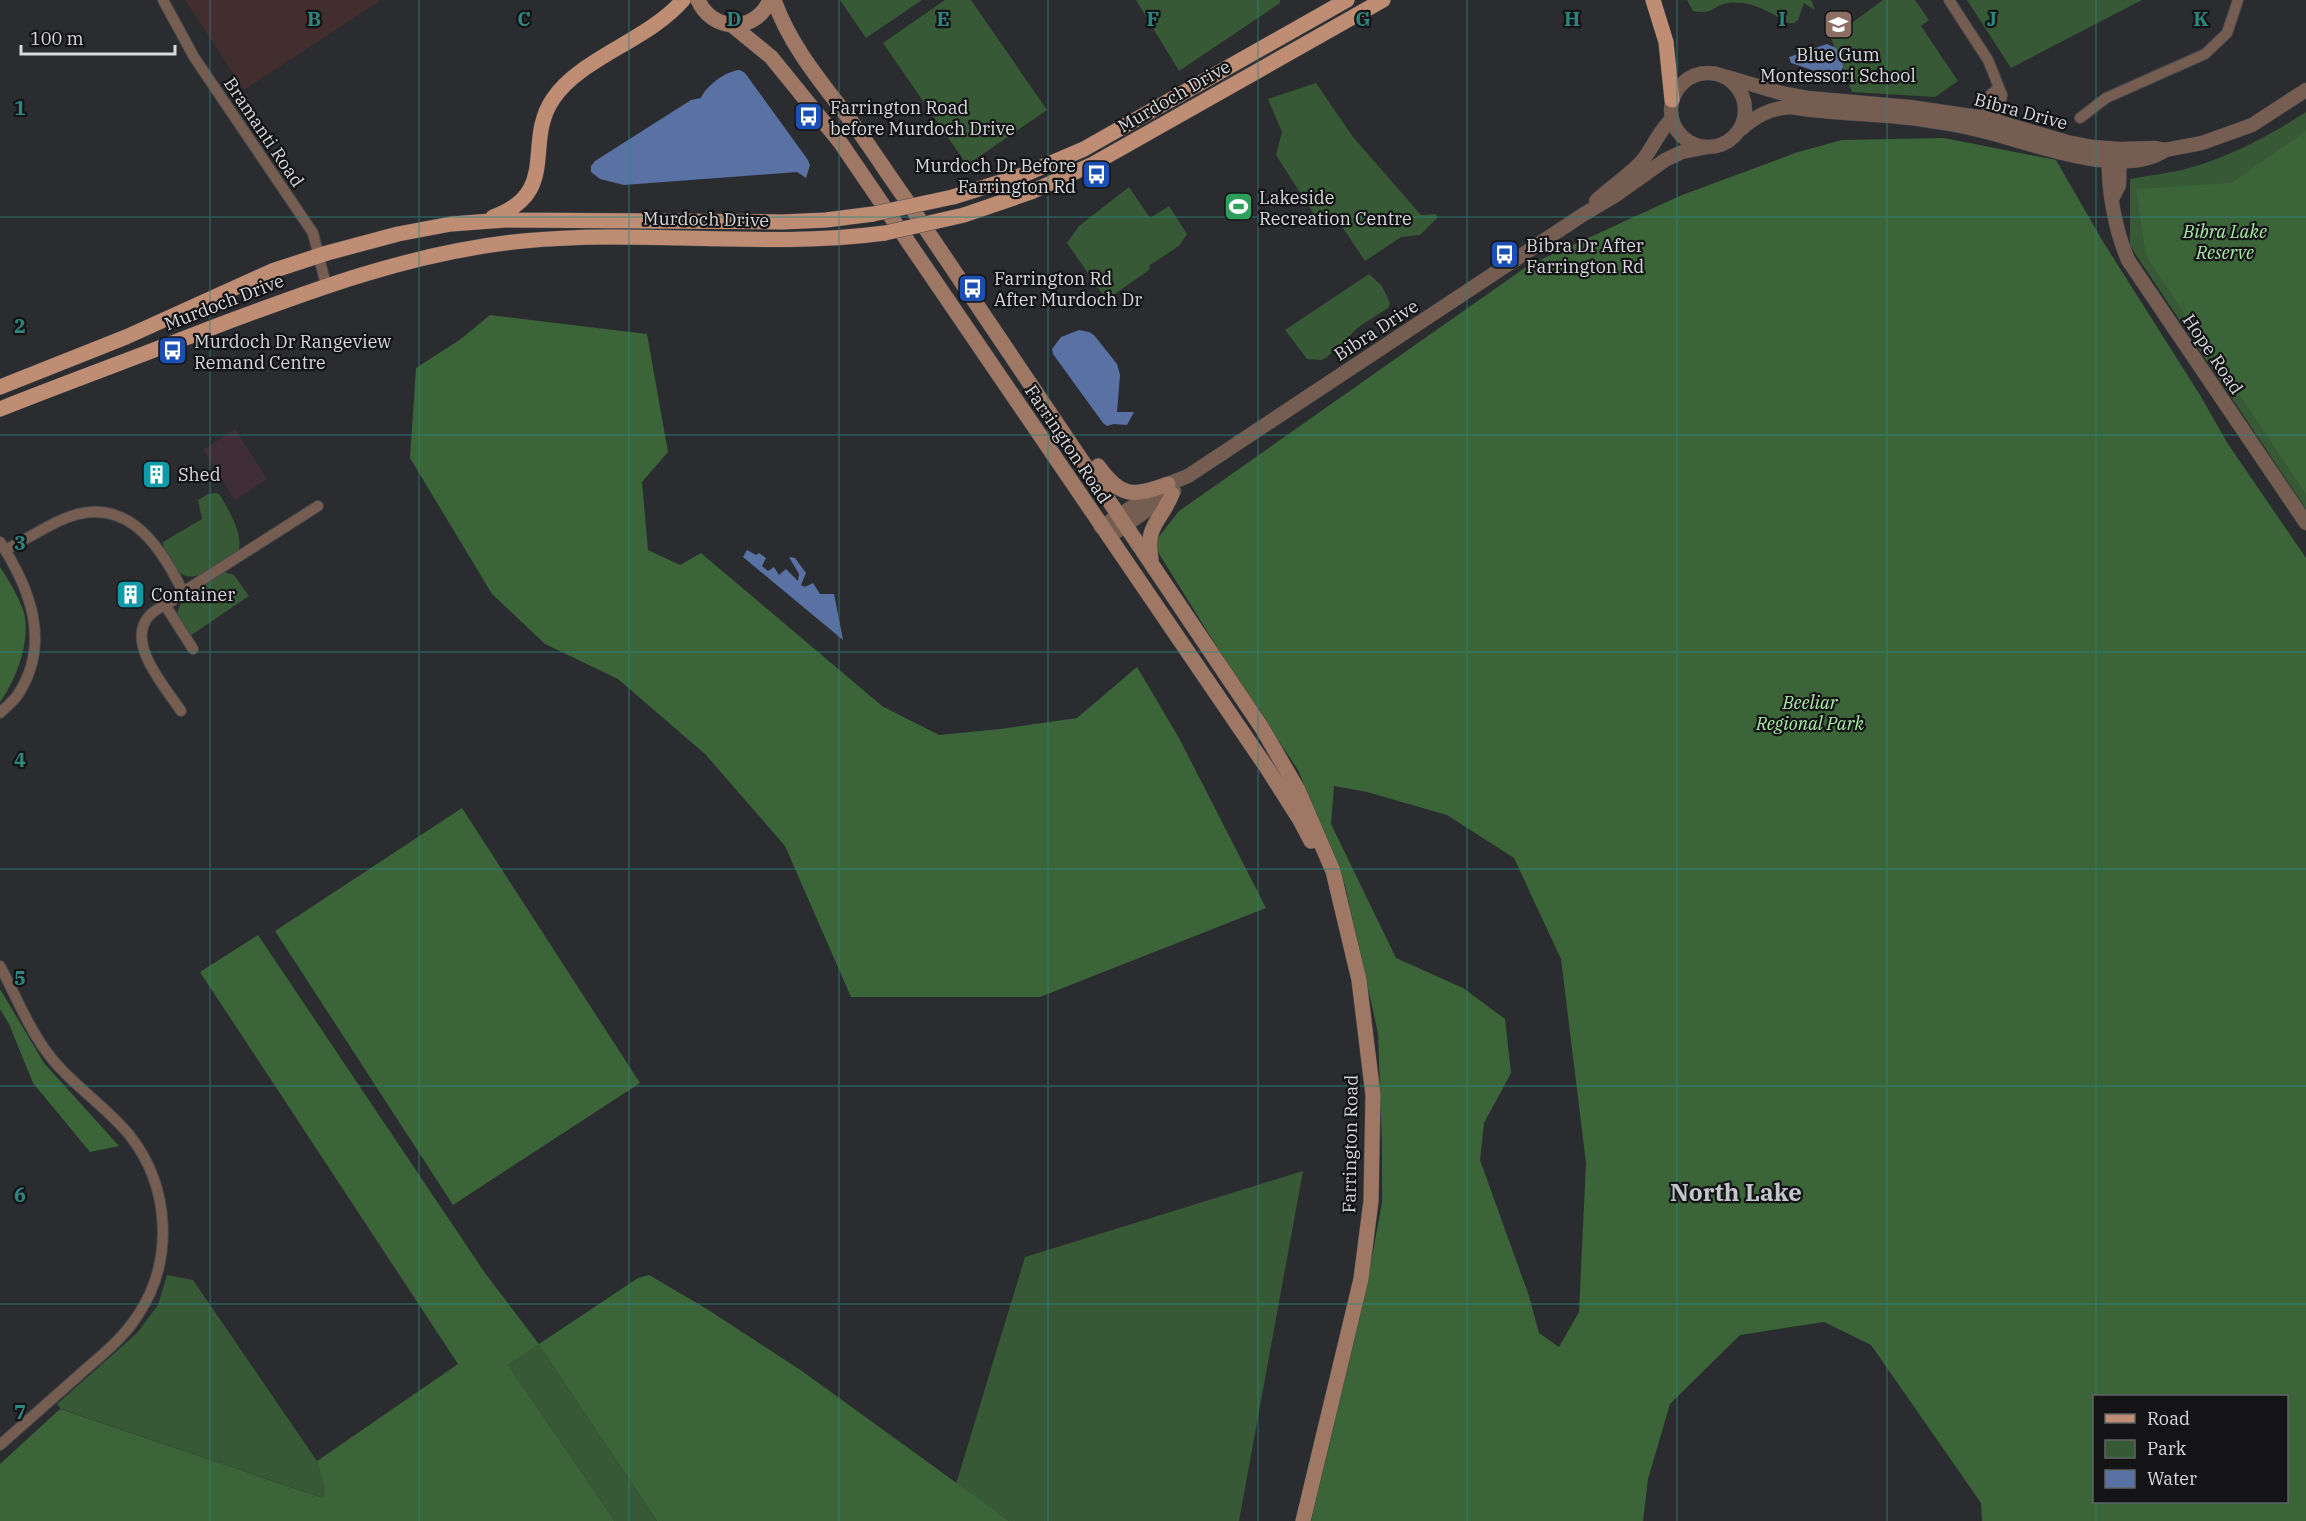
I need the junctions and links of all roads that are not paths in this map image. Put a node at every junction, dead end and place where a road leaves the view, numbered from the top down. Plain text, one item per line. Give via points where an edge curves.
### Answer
1 (163, 0) edge
2 (683, 0) edge
3 (698, 0) edge
4 (772, 0) edge
5 (1347, 0) edge
6 (1383, 0) edge
7 (1653, 0) edge
8 (1949, 0) edge
9 (2238, 0) edge
10 (733, 26) junction
11 (1727, 77) junction
12 (2306, 90) edge
13 (1672, 100) junction
14 (2080, 118) dead end
15 (1672, 120) junction
16 (1990, 126) junction
17 (1741, 129) junction
18 (1708, 147) junction
19 (2114, 155) junction
20 (1584, 214) junction
21 (480, 221) junction
22 (317, 256) junction
23 (326, 285) junction
24 (967, 291) junction
25 (994, 368) junction
26 (0, 387) edge
27 (1036, 393) junction
28 (0, 409) edge
29 (1170, 489) junction
30 (318, 506) dead end
31 (1122, 520) junction
32 (2306, 523) edge
33 (1105, 532) junction
34 (3, 546) edge
35 (1151, 561) junction
36 (183, 592) junction
37 (165, 605) junction
38 (194, 649) dead end
39 (181, 711) dead end
40 (0, 713) edge
41 (1340, 906) junction
42 (0, 966) edge
43 (0, 1445) edge
44 (1303, 1521) edge

1 - 22 street, Bramanti Road via 194,57 313,234
2 - 21 main road via 654,25 563,86 544,117 532,188 510,210
3 - 10 main road, Farrington Road via 709,17
4 - 10 main road via 758,17
4 - 24 main road, Farrington Road via 804,58
5 - 21 main road, Murdoch Drive, bridge via 1094,144 1023,175 953,197 833,220
6 - 23 main road, Murdoch Drive, bridge via 1094,164 1031,192 964,214 885,233 795,240 588,237 521,241 432,255
7 - 13 main road via 1666,42
8 - 16 street via 1988,60 1997,88 1991,94
9 - 14 street via 2228,33 2205,54 2106,98
10 - 25 main road, Farrington Road via 771,57 840,142
11 - 13 street via 1708,73 1689,78
11 - 16 street, Bibra Drive via 1780,93 1910,107
11 - 17 street via 1744,100 1746,110
12 - 19 street, Bibra Drive via 2252,125 2212,140
13 - 15 street
15 - 18 street via 1690,142
15 - 20 street, Bibra Drive via 1640,163
16 - 17 street, Bibra Drive via 1791,107 1763,113
16 - 19 street, Bibra Drive via 2064,154
17 - 18 street via 1727,142
18 - 20 street, Bibra Drive via 1665,160
19 - 32 street, Hope Road via 2108,184 2118,234 2128,260
20 - 29 street, Bibra Drive
21 - 22 main road, Murdoch Drive via 398,234
22 - 23 street, Bramanti Road
22 - 26 main road, Murdoch Drive via 272,271 126,337
23 - 28 main road, Murdoch Drive
24 - 25 main road via 968,308 1004,365
24 - 27 main road, Farrington Road
25 - 33 main road, Farrington Road
27 - 29 main road via 1118,489 1130,493
27 - 31 main road, Farrington Road
29 - 31 street, Bibra Drive
29 - 35 main road via 1165,511 1149,534
30 - 36 street
31 - 33 street, Bibra Drive
31 - 35 main road, Farrington Road
33 - 41 main road, Farrington Road via 1268,768 1300,820
34 - 36 street via 60,520 92,511 126,518 147,534
34 - 40 street via 29,602 35,656 19,694
35 - 41 main road, Farrington Road via 1262,728 1298,790 1333,871
36 - 37 street
37 - 38 street
37 - 39 street via 149,616 141,632 143,653
41 - 44 main road, Farrington Road via 1359,980 1370,1056 1371,1201 1361,1280
42 - 43 street via 44,1048 142,1153 155,1181 163,1219 158,1270 138,1316 120,1339

